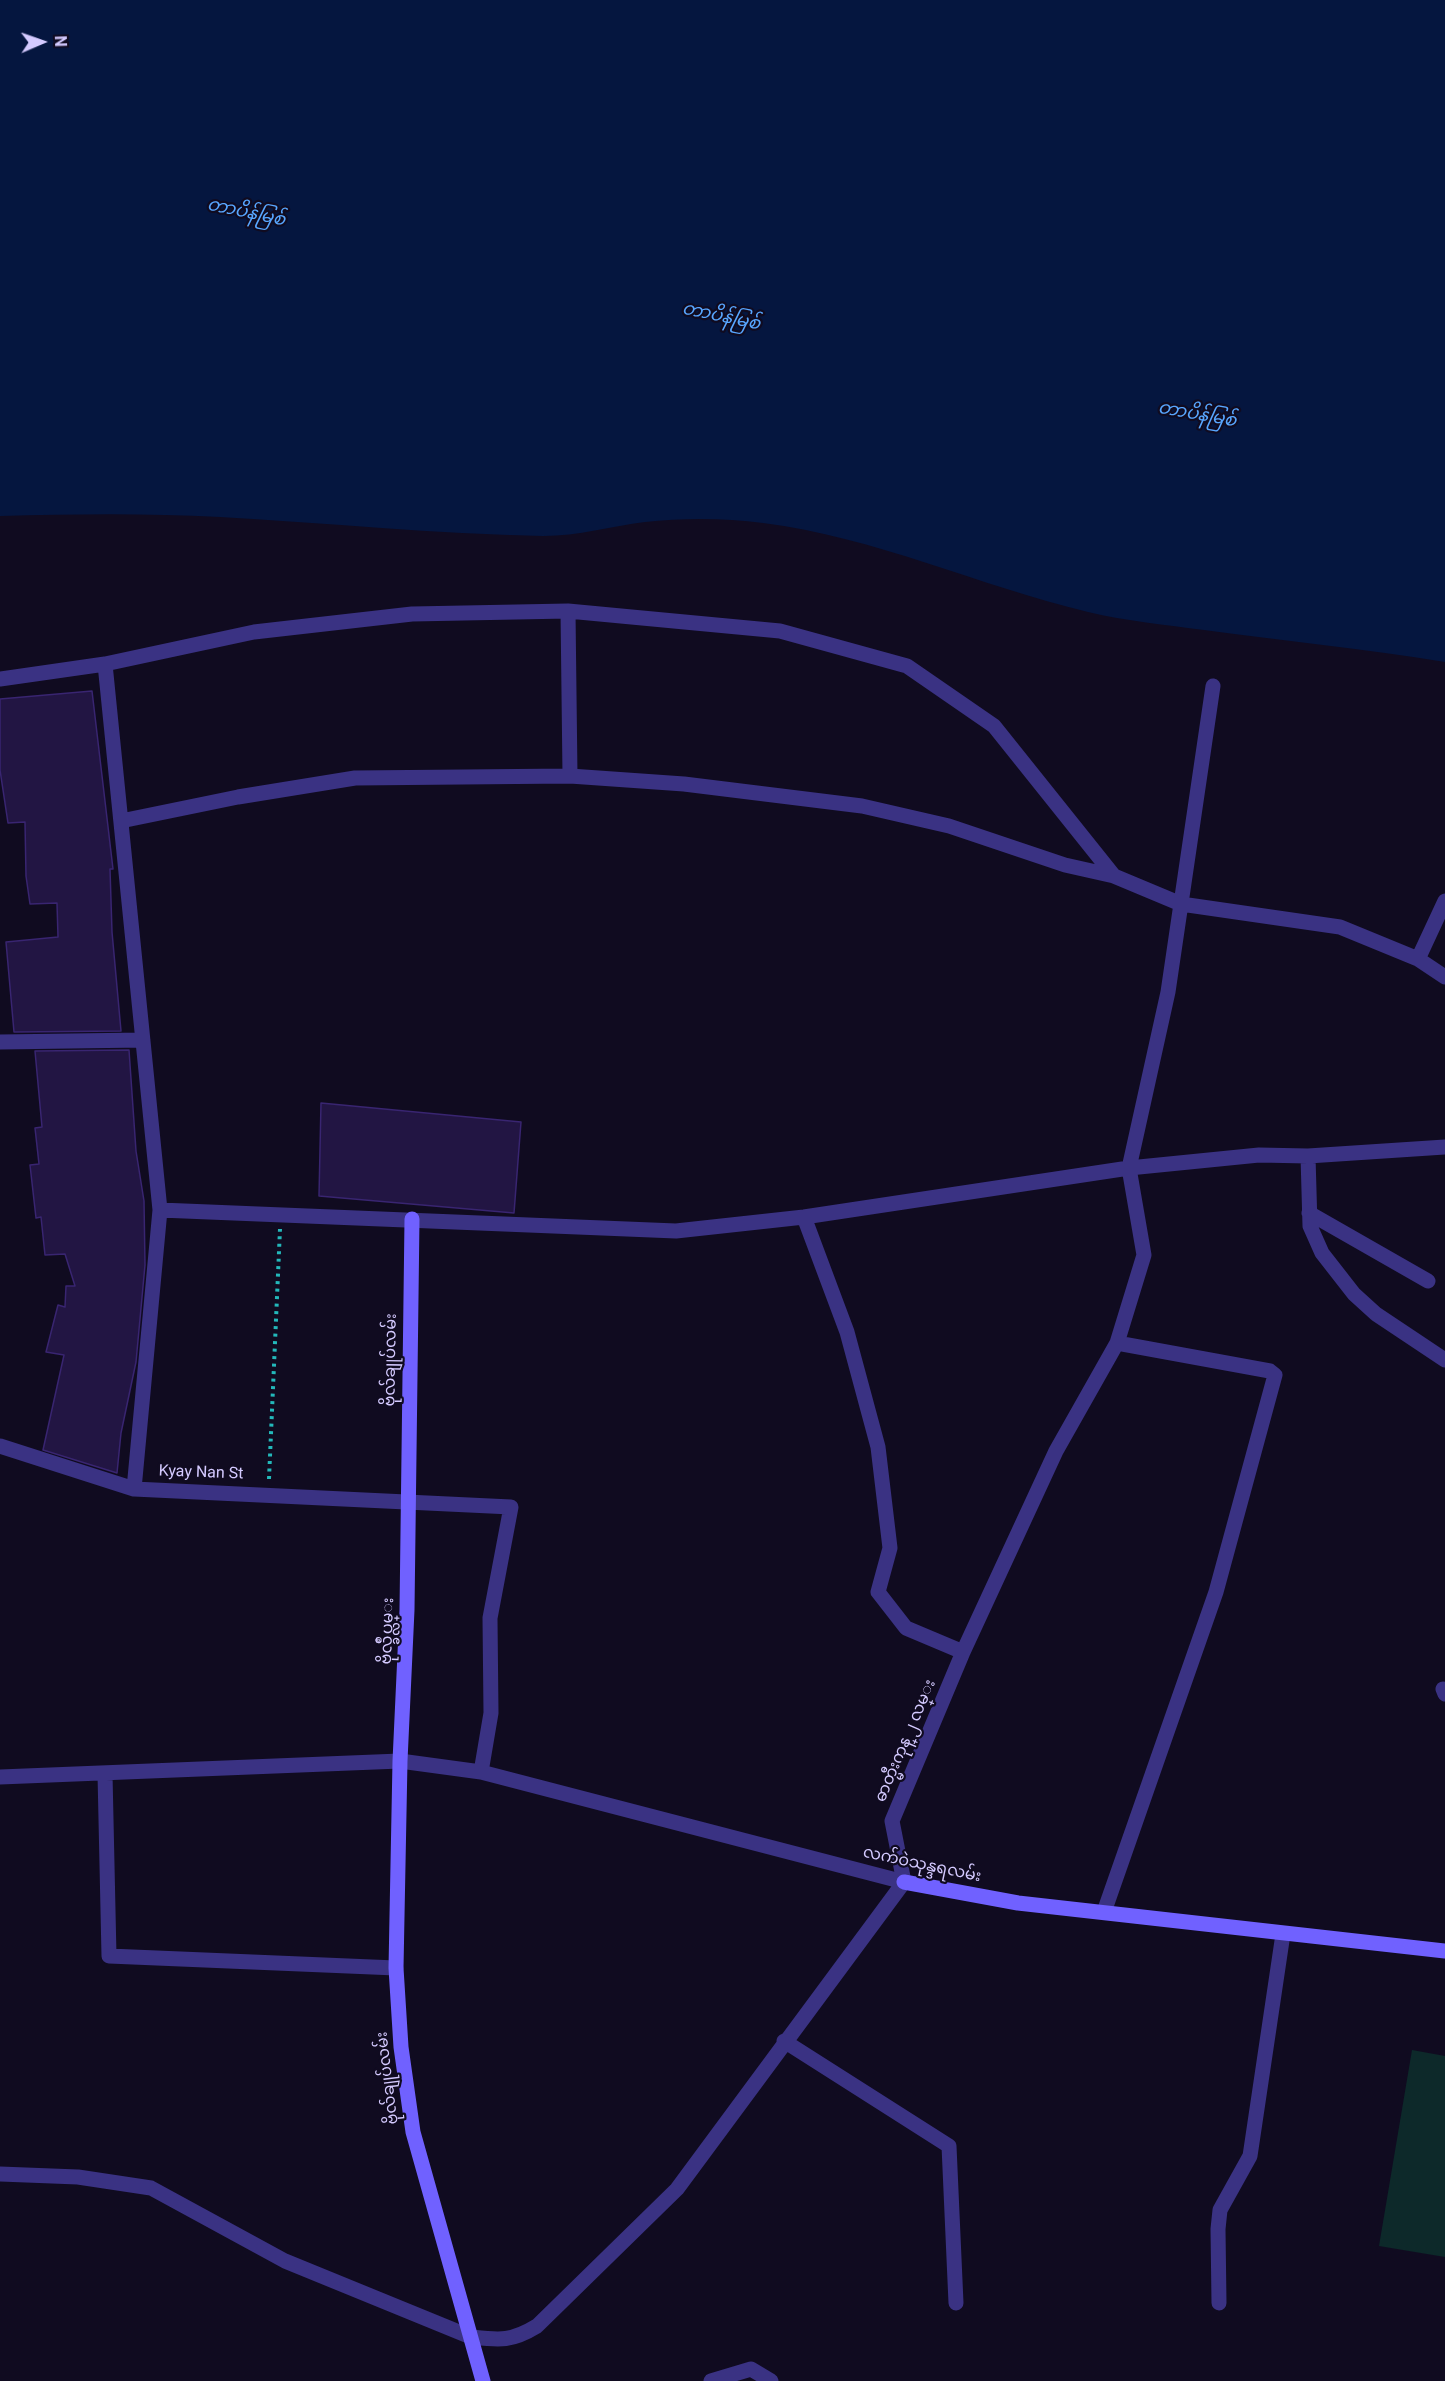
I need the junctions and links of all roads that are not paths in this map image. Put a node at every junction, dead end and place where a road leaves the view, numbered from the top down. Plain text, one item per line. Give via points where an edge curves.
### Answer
1 (568, 611) junction
2 (105, 664) junction
3 (0, 679) edge
4 (1213, 686) dead end
5 (570, 776) junction
6 (122, 821) junction
7 (1114, 876) junction
8 (1445, 902) edge
9 (1181, 904) junction
10 (1418, 959) junction
11 (1445, 977) edge
12 (143, 1040) junction
13 (0, 1042) edge
14 (1445, 1147) edge
15 (1308, 1156) junction
16 (1129, 1168) junction
17 (160, 1210) junction
18 (1309, 1213) junction
19 (804, 1217) junction
20 (412, 1219) junction
21 (1428, 1281) dead end
22 (1117, 1343) junction
23 (1445, 1360) edge
24 (0, 1446) edge
25 (134, 1489) junction
26 (407, 1501) junction
27 (963, 1652) junction
28 (400, 1761) junction
29 (481, 1772) junction
30 (105, 1774) junction
31 (0, 1777) edge
32 (904, 1882) junction
33 (1104, 1912) junction
34 (1283, 1934) junction
35 (1445, 1951) edge
36 (396, 1968) junction
37 (784, 2041) junction
38 (0, 2174) edge
39 (956, 2303) dead end
40 (1219, 2303) dead end
41 (471, 2337) junction
42 (483, 2381) edge
43 (711, 2381) edge
44 (771, 2381) edge

1 - 2 street via 412,614 254,632
1 - 5 street
1 - 7 street via 780,631 907,666 994,726
2 - 3 street
2 - 6 street
4 - 9 street
5 - 6 street via 355,778
5 - 7 street via 684,784 862,806 949,826 1065,865
6 - 12 street
7 - 9 street
8 - 10 street
9 - 10 street via 1340,927
9 - 16 street via 1168,992
10 - 11 street
12 - 13 street
12 - 17 street
14 - 15 street
15 - 16 street via 1259,1155
15 - 18 street
16 - 19 street
16 - 22 street, ဓာတ္မီးကုန္ ၂ လမ္း via 1144,1255
17 - 20 street
17 - 25 street
18 - 21 street
18 - 23 street via 1318,1246 1354,1294 1376,1314
19 - 20 street via 676,1231
19 - 27 street via 847,1332 879,1448 890,1548 878,1592 906,1628
20 - 26 street, ဗိုလ်ချုပ်လမ်း
22 - 27 street, ဓာတ္မီးကုန္ ၂ လမ္း via 1056,1451
22 - 33 street via 1275,1375 1216,1592
24 - 25 street, Kyay Nan St
25 - 26 street, Kyay Nan St
26 - 28 street, ဗိုလ္ခ်ဳပ္လမ္း
26 - 29 street, Kyay Nan St via 511,1507 490,1618 490,1713
27 - 32 street, ဓာတ္မီးကုန္ ၂ လမ္း via 892,1821
28 - 29 street, လက်ဝဲသုန္ဒရလမ်း
28 - 30 street, လက်ဝဲသုန္ဒရလမ်း
28 - 36 street, ဗိုလ်ချုပ်လမ်း
29 - 32 street, လက်ဝဲသုန္ဒရလမ်း
30 - 31 street, လက်ဝဲသုန္ဒရလမ်း
30 - 36 street via 109,1956
32 - 33 street, လက်ဝဲသုန္ဒရလမ်း via 1018,1903
32 - 37 street
33 - 34 street, လက်ဝဲသုန္ဒရလမ်း
34 - 35 street, လက်ဝဲသုန္ဒရလမ်း
34 - 40 street via 1250,2156 1220,2210
36 - 41 street, ဗိုလ်ချုပ်လမ်း via 401,2048 413,2132
37 - 39 street via 949,2146
37 - 41 street via 677,2189 537,2326 503,2341
38 - 41 street via 78,2177 151,2188 285,2262
41 - 42 street, ဗိုလ်ချုပ်လမ်း
43 - 44 street via 751,2369

